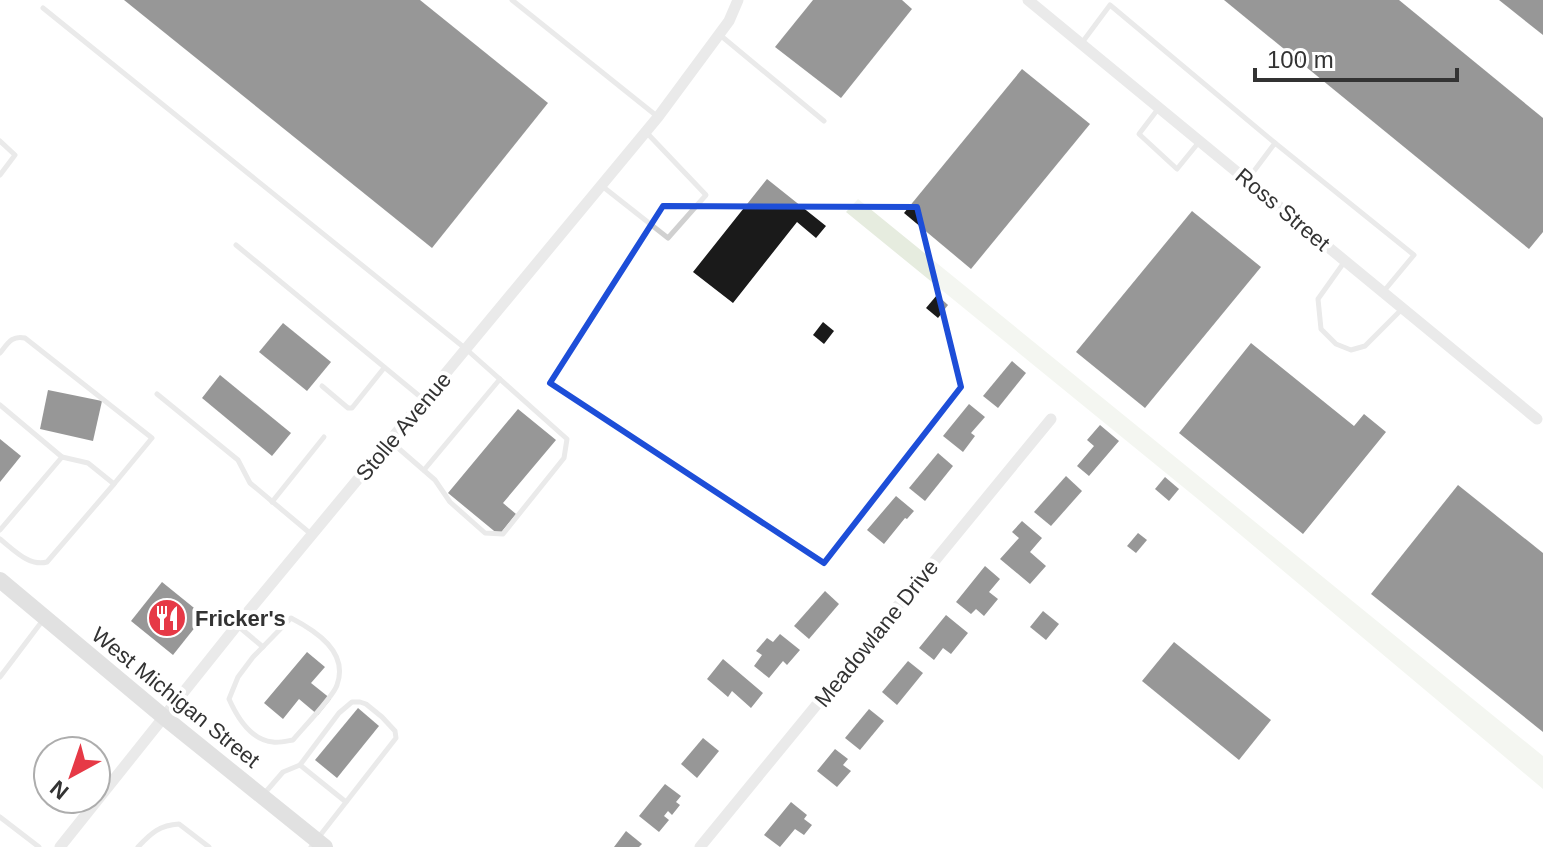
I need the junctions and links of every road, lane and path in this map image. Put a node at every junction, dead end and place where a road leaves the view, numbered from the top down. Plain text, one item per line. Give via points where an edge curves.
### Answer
1 (512, 0) edge
2 (738, 0) edge
3 (1028, 0) edge
4 (43, 8) dead end
5 (719, 34) junction
6 (1081, 44) junction
7 (1159, 108) junction
8 (658, 117) junction
9 (824, 121) dead end
10 (646, 132) junction
11 (0, 141) edge
12 (1200, 141) junction
13 (1275, 143) junction
14 (0, 175) edge
15 (1247, 180) junction
16 (601, 185) junction
17 (236, 245) dead end
18 (1345, 261) junction
19 (1383, 292) junction
20 (1403, 308) junction
21 (466, 349) junction
22 (0, 353) edge
23 (384, 368) junction
24 (500, 379) junction
25 (322, 386) dead end
26 (157, 394) dead end
27 (424, 399) junction
28 (2, 409) edge
29 (1051, 419) dead end
30 (1537, 419) dead end
31 (324, 437) dead end
32 (390, 441) junction
33 (62, 457) junction
34 (424, 470) junction
35 (114, 484) junction
36 (272, 502) junction
37 (0, 530) edge
38 (312, 535) junction
39 (0, 539) edge
40 (0, 580) edge
41 (45, 618) junction
42 (238, 625) junction
43 (263, 647) junction
44 (0, 677) edge
45 (165, 718) junction
46 (300, 765) junction
47 (262, 796) junction
48 (346, 802) junction
49 (0, 817) edge
50 (317, 845) edge
51 (39, 847) edge
52 (60, 847) edge
53 (138, 847) edge
54 (209, 847) edge
55 (700, 847) edge

1 - 8 lane
2 - 5 street, Stolle Avenue
3 - 6 street, Ross Street
4 - 21 lane
5 - 8 street, Stolle Avenue
5 - 9 lane
6 - 7 street, Ross Street
6 - 13 lane via 1110,5
7 - 12 street, Ross Street
7 - 12 lane via 1139,134 1177,169
8 - 10 street, Stolle Avenue
10 - 16 street, Stolle Avenue
10 - 16 lane via 706,195 668,238
11 - 14 lane via 15,155
12 - 15 street, Ross Street
13 - 15 lane
13 - 19 lane via 1414,255
15 - 18 street, Ross Street
16 - 21 street, Stolle Avenue
17 - 23 lane
18 - 19 street, Ross Street
18 - 20 lane via 1318,299 1321,329 1336,344 1351,350 1365,346
19 - 20 street, Ross Street
20 - 30 street, Ross Street
21 - 24 lane
21 - 27 street, Stolle Avenue
22 - 35 lane via 12,339 25,338 152,438
23 - 25 lane via 352,408
23 - 27 lane
24 - 34 lane
24 - 34 lane via 567,439 564,458 503,534 485,533
26 - 36 lane via 238,460 250,483
27 - 32 street, Stolle Avenue
28 - 33 lane
29 - 55 street, Meadowlane Drive
31 - 36 lane
32 - 34 lane
32 - 38 street, Stolle Avenue
33 - 35 lane via 88,463
33 - 37 lane
35 - 39 lane via 47,562 30,561
36 - 38 lane
38 - 42 street, Stolle Avenue
40 - 41 main road, West Michigan Street
41 - 44 lane
41 - 45 main road, West Michigan Street
42 - 43 lane
42 - 45 street, Stolle Avenue
43 - 43 lane via 238,677 229,699 239,720 259,738 274,743 293,740 337,687 340,666 331,646 291,618
45 - 47 main road, West Michigan Street
45 - 52 street, Stolle Avenue
46 - 47 lane via 283,772
46 - 48 lane
46 - 48 lane via 339,713 352,702 366,704 396,738
47 - 50 main road, West Michigan Street
48 - 50 lane
49 - 51 lane
53 - 54 lane via 166,825 179,824

